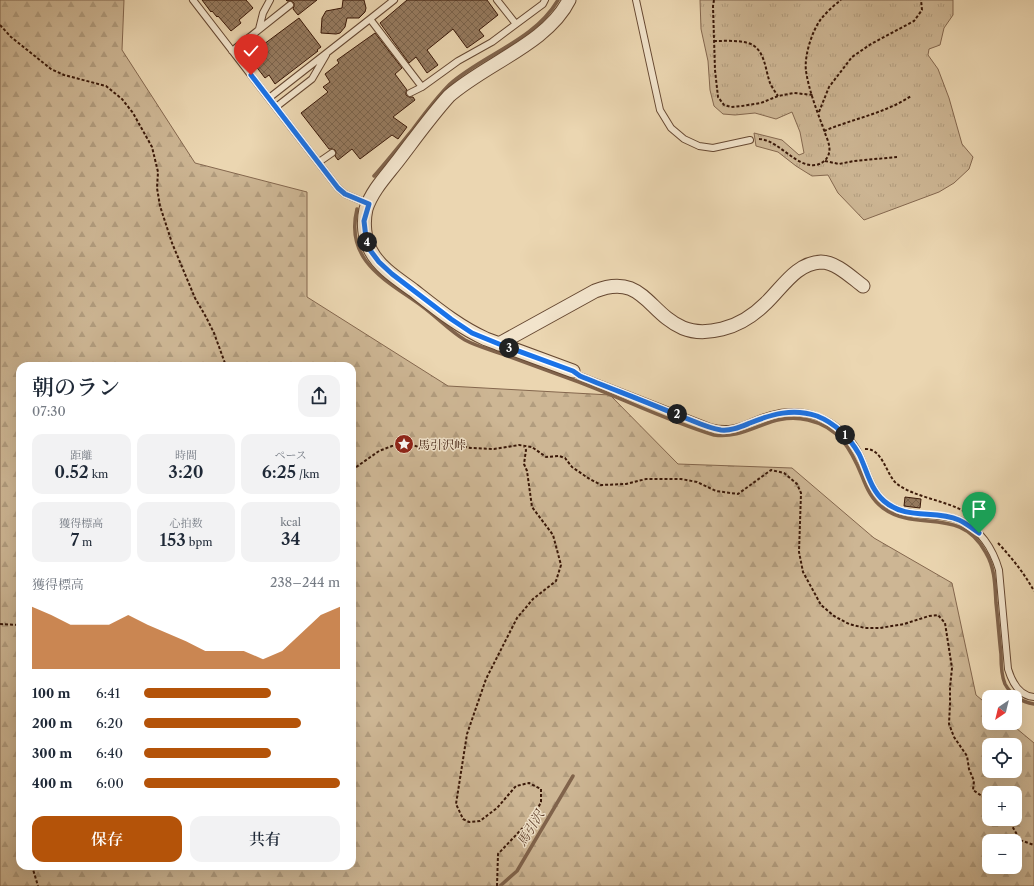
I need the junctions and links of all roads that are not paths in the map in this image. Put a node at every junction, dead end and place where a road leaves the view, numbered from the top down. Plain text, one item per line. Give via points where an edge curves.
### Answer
1 (193, 0) edge
2 (270, 0) edge
3 (394, 0) edge
4 (497, 0) edge
5 (545, 0) edge
6 (569, 0) edge
7 (636, 0) edge
8 (290, 5) dead end
9 (370, 18) junction
10 (516, 24) junction
11 (259, 29) junction
12 (232, 51) junction
13 (328, 52) junction
14 (422, 87) junction
15 (410, 93) dead end
16 (269, 98) junction
17 (276, 107) junction
18 (750, 140) road end
19 (332, 152) dead end
20 (319, 162) junction
21 (369, 204) junction
22 (863, 286) dead end
23 (499, 344) junction
24 (573, 371) joint
25 (1034, 697) edge

1 - 12 lane
2 - 11 lane
3 - 9 lane
4 - 10 lane
5 - 10 lane
6 - 21 street via 562,13 542,33 470,79 449,96 379,186
7 - 18 lane via 660,110 671,128 684,140 699,146 713,148
8 - 11 lane
9 - 13 lane
9 - 14 lane
10 - 14 lane
11 - 12 lane
12 - 16 lane
13 - 16 lane
13 - 17 lane via 312,79
14 - 15 lane
16 - 17 lane
17 - 20 lane
19 - 20 lane
20 - 21 lane via 345,194
21 - 23 street via 364,221 366,238 370,250 379,262 451,319 472,333
22 - 23 street via 834,266 822,262 808,265 794,273 767,303 751,316 725,329 710,332 684,328 672,322 632,289 621,285 608,286
23 - 24 street
24 - 25 lane via 580,376 720,430 732,430 785,412 798,412 826,420 850,441 859,454 876,493 884,502 905,513 945,516 959,520 979,533 991,548 999,570 1008,669 1012,683 1020,691

